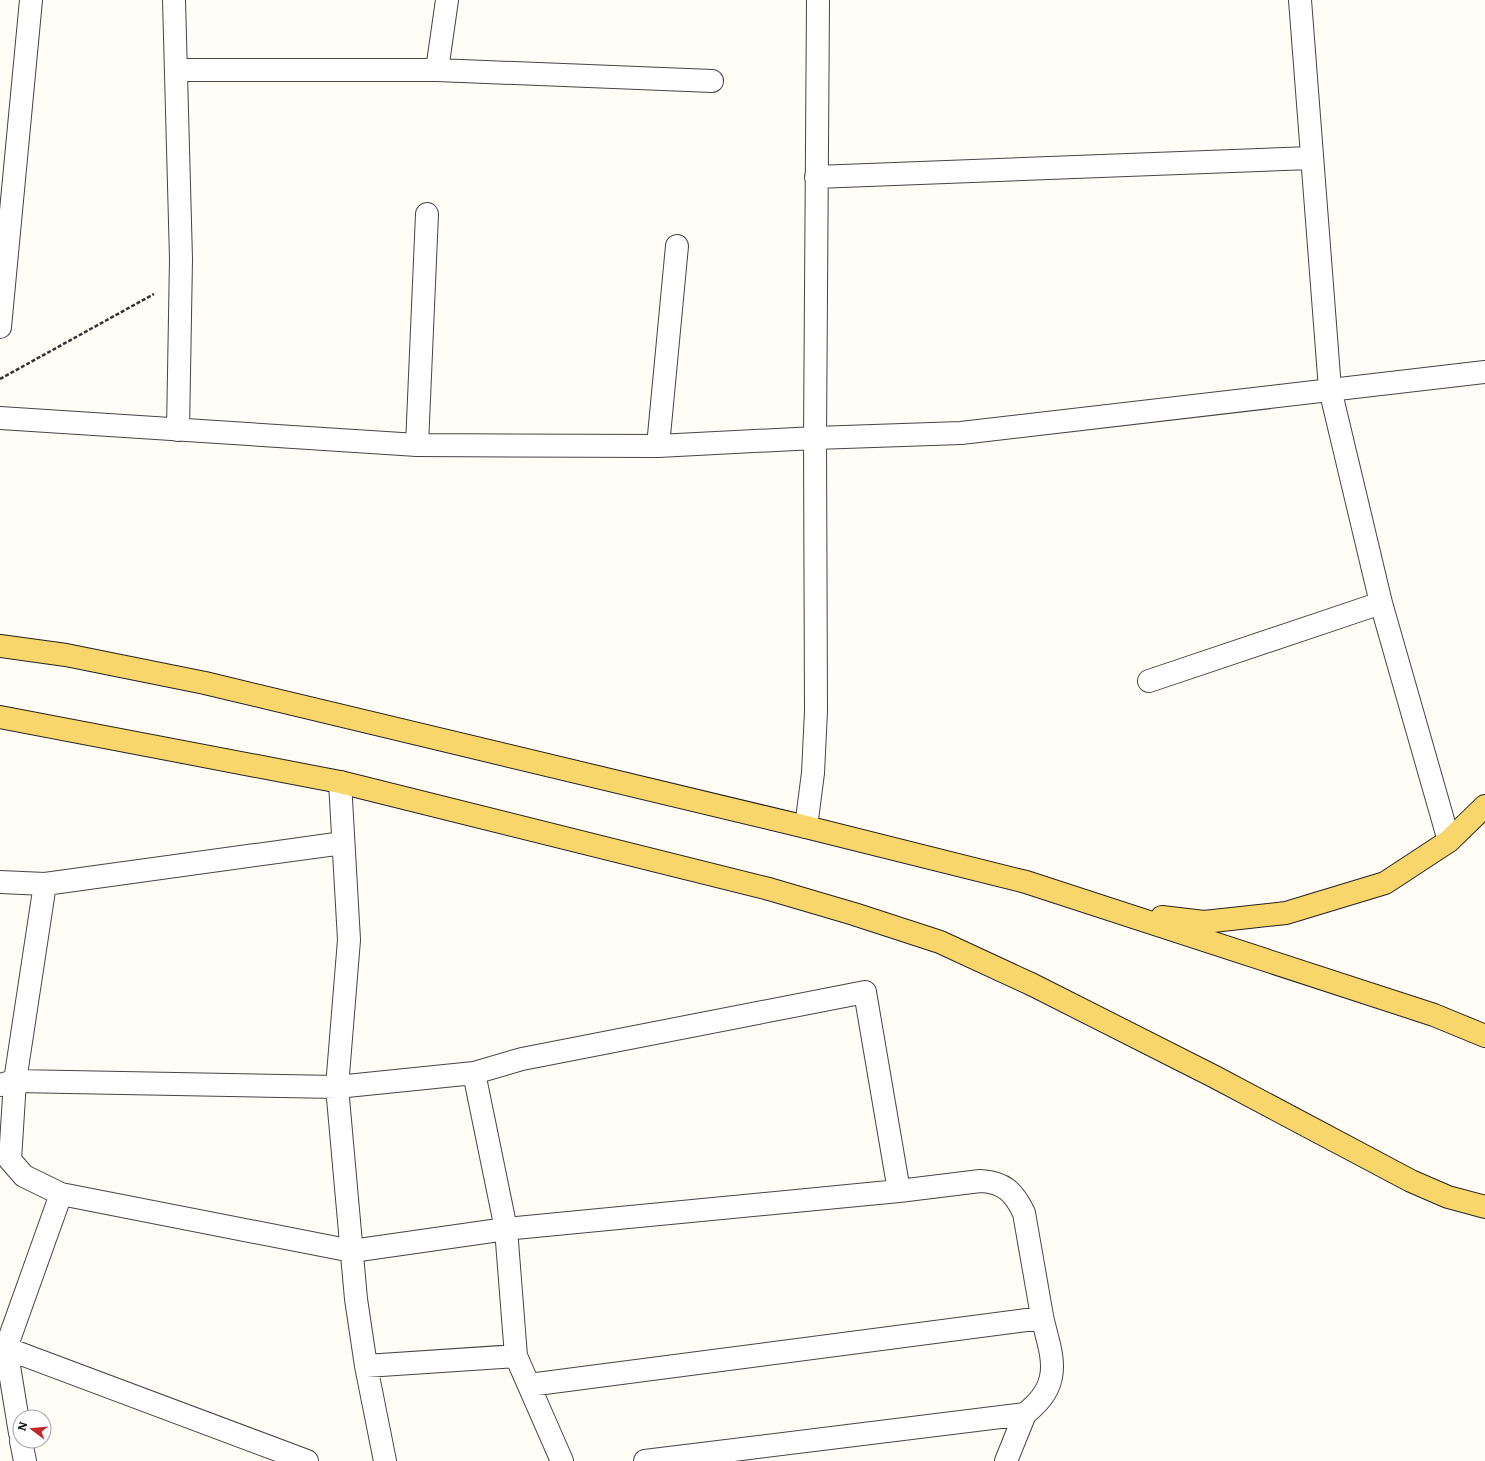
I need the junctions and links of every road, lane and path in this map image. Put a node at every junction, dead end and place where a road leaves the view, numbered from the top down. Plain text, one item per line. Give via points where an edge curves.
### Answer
1 (31, 0) edge
2 (174, 0) edge
3 (447, 0) edge
4 (818, 0) edge
5 (1300, 0) edge
6 (176, 70) junction
7 (437, 70) junction
8 (712, 81) dead end
9 (1312, 158) junction
10 (816, 177) junction
11 (427, 214) dead end
12 (677, 246) dead end
13 (181, 279) junction
14 (0, 327) edge
15 (1485, 372) edge
16 (0, 379) edge
17 (1330, 389) junction
18 (0, 418) edge
19 (178, 430) junction
20 (815, 438) junction
21 (417, 445) junction
22 (658, 446) junction
23 (1381, 603) junction
24 (0, 646) edge
25 (1149, 681) dead end
26 (0, 717) edge
27 (340, 782) junction
28 (1485, 806) edge
29 (806, 826) junction
30 (1449, 841) junction
31 (344, 843) junction
32 (0, 882) edge
33 (45, 884) junction
34 (1118, 912) junction
35 (1485, 1036) edge
36 (474, 1073) junction
37 (7, 1083) edge
38 (337, 1087) junction
39 (899, 1190) junction
40 (61, 1194) junction
41 (1485, 1208) edge
42 (506, 1229) junction
43 (352, 1251) junction
44 (1042, 1318) junction
45 (3, 1347) edge
46 (516, 1356) junction
47 (366, 1366) junction
48 (529, 1385) junction
49 (15, 1409) edge
50 (1025, 1414) junction
51 (23, 1449) edge
52 (25, 1461) edge
53 (308, 1461) edge
54 (385, 1461) edge
55 (562, 1461) edge
56 (645, 1461) edge
57 (1006, 1461) edge

1 - 14 street
2 - 6 street
3 - 7 street
4 - 10 street
5 - 9 street
6 - 7 street
6 - 13 street
7 - 8 street
9 - 10 street
9 - 17 street
10 - 20 street
11 - 21 street
12 - 22 street
13 - 16 path
13 - 19 street
15 - 17 street
17 - 20 street via 961,432
17 - 23 street
18 - 19 street
19 - 21 street
20 - 22 street
20 - 29 street via 816,711 813,773
21 - 22 street
23 - 25 street
23 - 30 street
24 - 29 main road via 66,655 206,683
26 - 27 main road
27 - 31 street
27 - 41 main road via 769,889 940,942 1033,984 1411,1181 1448,1197
28 - 30 main road
29 - 34 main road via 1026,882
30 - 34 main road via 1385,884 1286,913 1204,922
31 - 33 street
31 - 38 street via 349,940
32 - 33 street
33 - 37 street
34 - 35 main road via 1434,1015
36 - 38 street
36 - 39 street via 522,1059 865,992
36 - 42 street
37 - 38 street
37 - 40 street via 10,1160 24,1176
38 - 43 street
39 - 42 street
39 - 44 street via 980,1181 990,1181 1009,1190 1018,1200 1024,1213
40 - 43 street
40 - 45 street
42 - 43 street
42 - 46 street
43 - 47 street
44 - 48 street
44 - 50 street via 1052,1365 1051,1378 1037,1404
45 - 49 street
45 - 53 street
46 - 47 street
46 - 48 street
47 - 54 street
48 - 55 street
50 - 56 street
50 - 57 street
51 - 52 street

